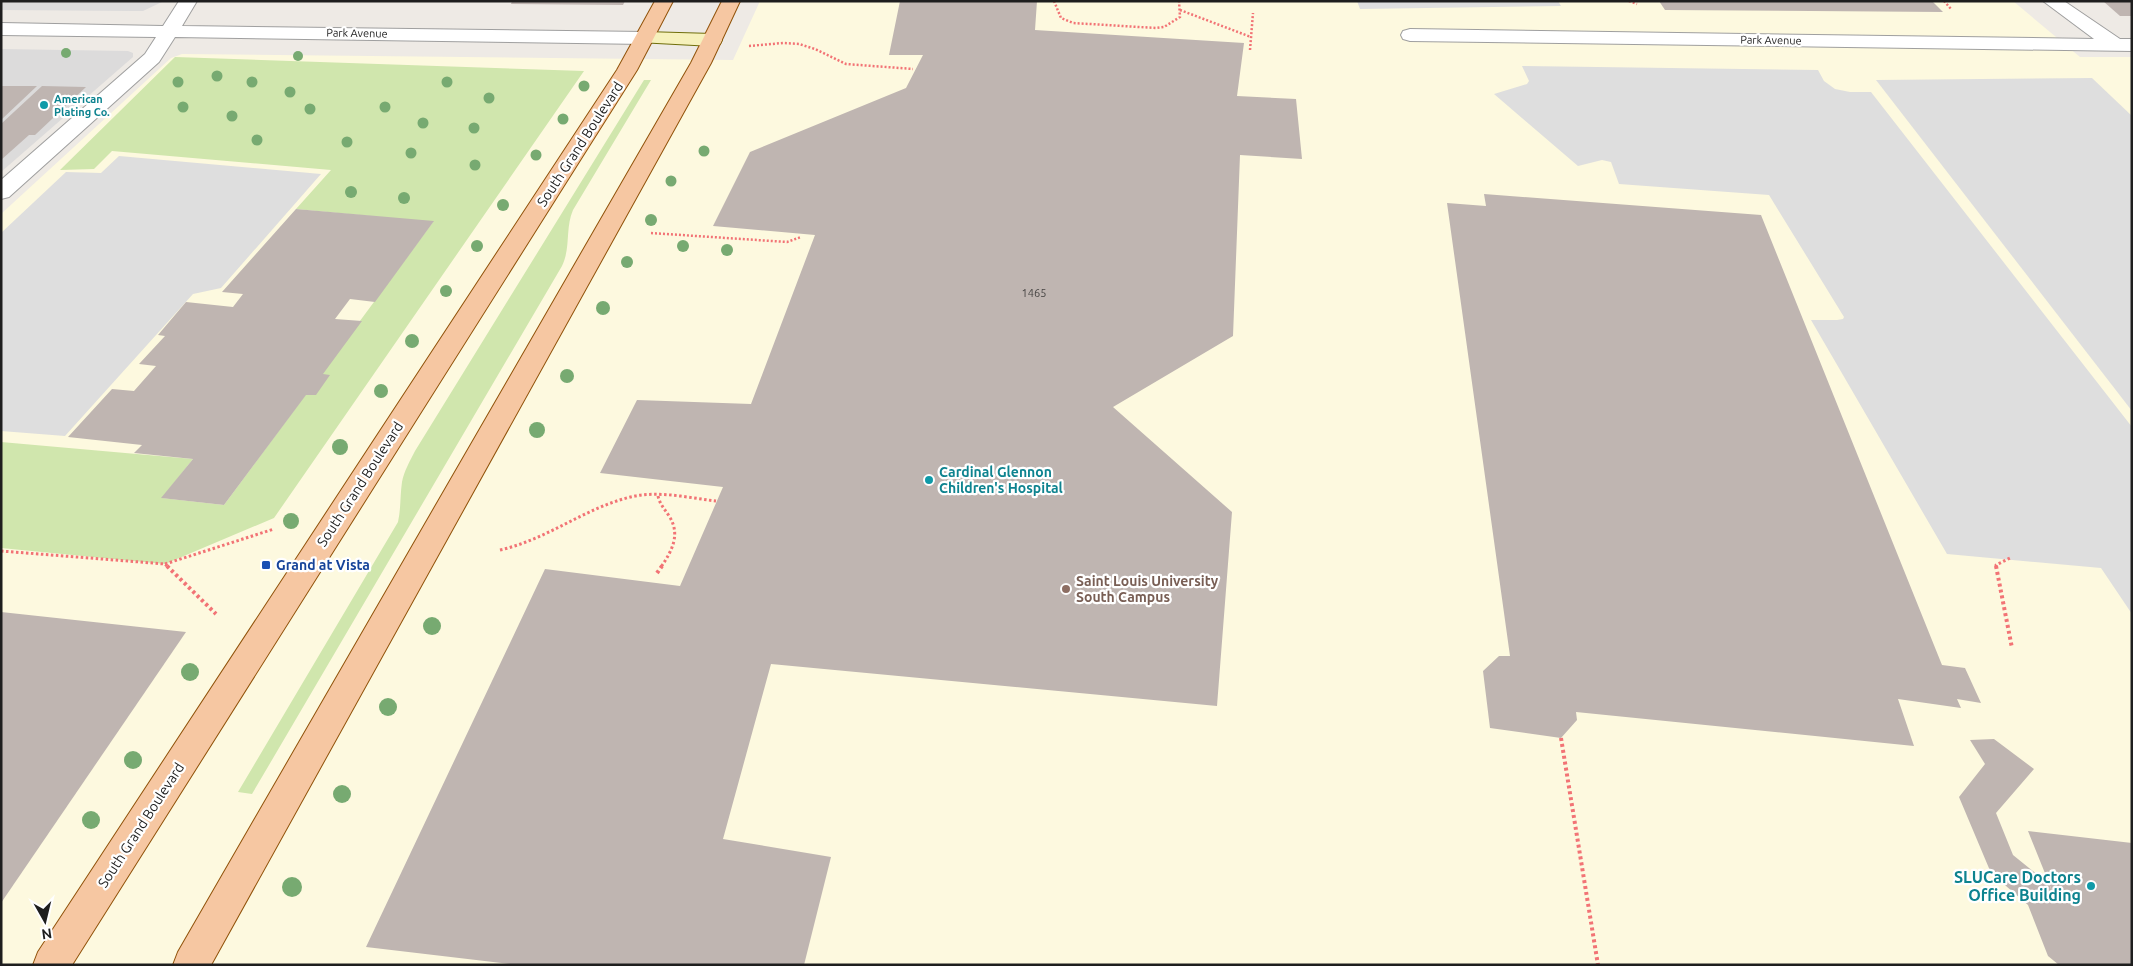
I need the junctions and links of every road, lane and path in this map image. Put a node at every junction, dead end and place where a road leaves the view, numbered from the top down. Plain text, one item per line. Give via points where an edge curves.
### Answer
1 (188, 1) edge
2 (664, 1) edge
3 (731, 1) edge
4 (1054, 1) edge
5 (1179, 1) edge
6 (2052, 1) edge
7 (1180, 10) junction
8 (1253, 13) dead end
9 (1, 29) edge
10 (169, 31) junction
11 (1410, 35) dead end
12 (1251, 37) junction
13 (645, 38) junction
14 (713, 40) junction
15 (2123, 45) edge
16 (749, 46) dead end
17 (1250, 50) dead end
18 (2132, 60) edge
19 (913, 69) dead end
20 (1, 192) edge
21 (651, 233) dead end
22 (801, 237) dead end
23 (658, 496) junction
24 (716, 501) dead end
25 (274, 529) dead end
26 (1, 550) edge
27 (500, 550) dead end
28 (2012, 557) dead end
29 (165, 564) junction
30 (657, 573) dead end
31 (216, 614) dead end
32 (2012, 648) dead end
33 (1560, 738) dead end
34 (51, 965) edge
35 (191, 965) edge
36 (1598, 965) edge

1 - 10 street
2 - 13 main road, South Grand Boulevard
3 - 14 main road
4 - 7 path via 1058,14 1064,20 1077,24 1156,28 1180,17
5 - 7 path
6 - 15 street
7 - 12 path
8 - 12 path
9 - 10 street, Park Avenue
10 - 13 street, Park Avenue
10 - 20 street via 152,58
11 - 15 street, Park Avenue
12 - 17 path
13 - 14 street, Park Avenue
13 - 34 main road, South Grand Boulevard via 622,79
14 - 35 main road
15 - 18 street
16 - 19 path via 799,44 846,64
21 - 22 path via 787,242
23 - 24 path
23 - 27 path via 637,495 604,506 520,547
23 - 30 path via 660,507 671,519 675,534 672,552
25 - 29 path
26 - 29 path
28 - 32 path via 1996,564
29 - 31 path
33 - 36 path

